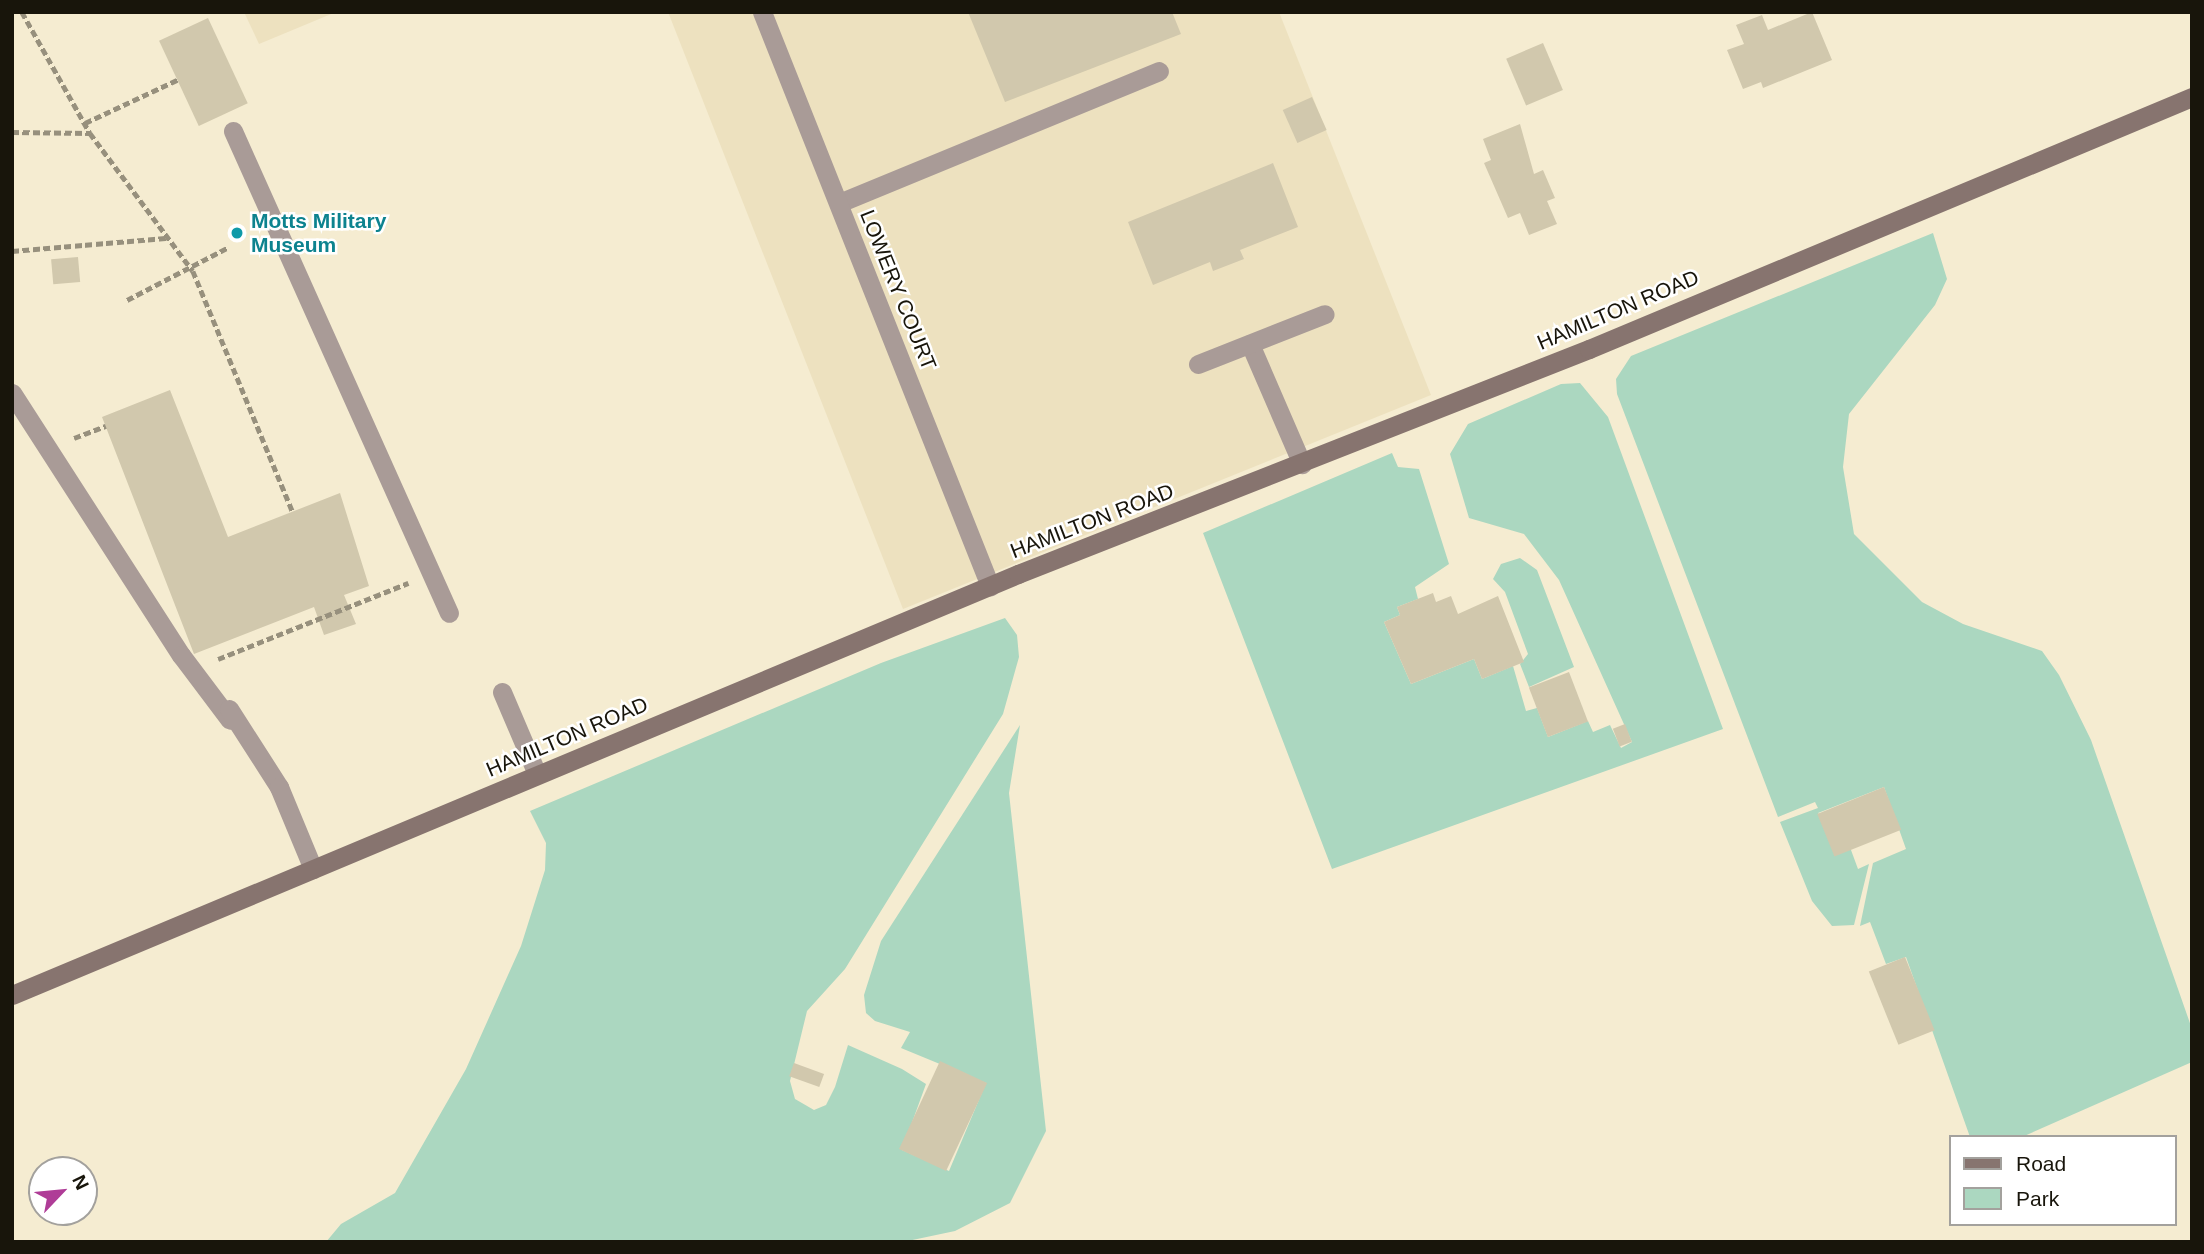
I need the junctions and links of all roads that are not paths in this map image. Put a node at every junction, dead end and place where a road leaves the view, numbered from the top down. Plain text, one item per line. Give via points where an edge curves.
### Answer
1 (762, 12) edge
2 (1159, 71) dead end
3 (2192, 97) edge
4 (233, 131) dead end
5 (838, 203) junction
6 (1325, 314) dead end
7 (1250, 344) junction
8 (1198, 364) dead end
9 (12, 393) edge
10 (1302, 464) junction
11 (989, 586) junction
12 (449, 613) dead end
13 (502, 692) dead end
14 (537, 774) junction
15 (313, 869) junction
16 (12, 995) edge

1 - 5 street, LOWERY COURT
2 - 5 street
3 - 10 main road, HAMILTON ROAD
4 - 12 street
5 - 11 street, LOWERY COURT
6 - 7 street
7 - 8 street
7 - 10 street
9 - 15 street via 181,655 230,712 279,787
10 - 11 main road, HAMILTON ROAD
11 - 14 main road, HAMILTON ROAD
13 - 14 street
14 - 15 main road, HAMILTON ROAD
15 - 16 main road, HAMILTON ROAD

